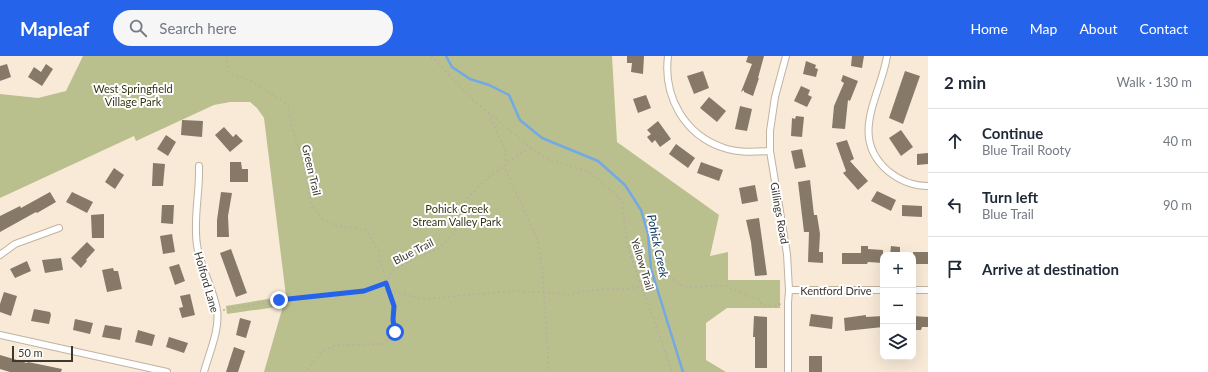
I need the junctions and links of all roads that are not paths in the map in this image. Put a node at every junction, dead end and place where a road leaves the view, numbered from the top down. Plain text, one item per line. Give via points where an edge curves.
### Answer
1 (668, 56) edge
2 (786, 56) edge
3 (887, 56) edge
4 (770, 151) junction
5 (199, 166) dead end
6 (928, 186) edge
7 (59, 228) dead end
8 (0, 255) edge
9 (789, 290) junction
10 (880, 290) edge
11 (916, 290) edge
12 (928, 290) edge
13 (0, 336) edge
14 (167, 372) edge
15 (204, 372) edge
16 (788, 372) edge

1 - 4 street via 668,81 672,98 681,116 694,131 728,149 745,152
2 - 4 street, Gillings Road via 775,97
3 - 6 street via 869,115 870,142 881,164 893,175 907,182
4 - 9 street, Gillings Road via 785,239
5 - 15 street, Holford Lane via 197,246 217,310 216,331
7 - 8 street via 15,244
9 - 10 street, Kentford Drive
9 - 16 street, Gillings Road
11 - 12 street
13 - 14 street

